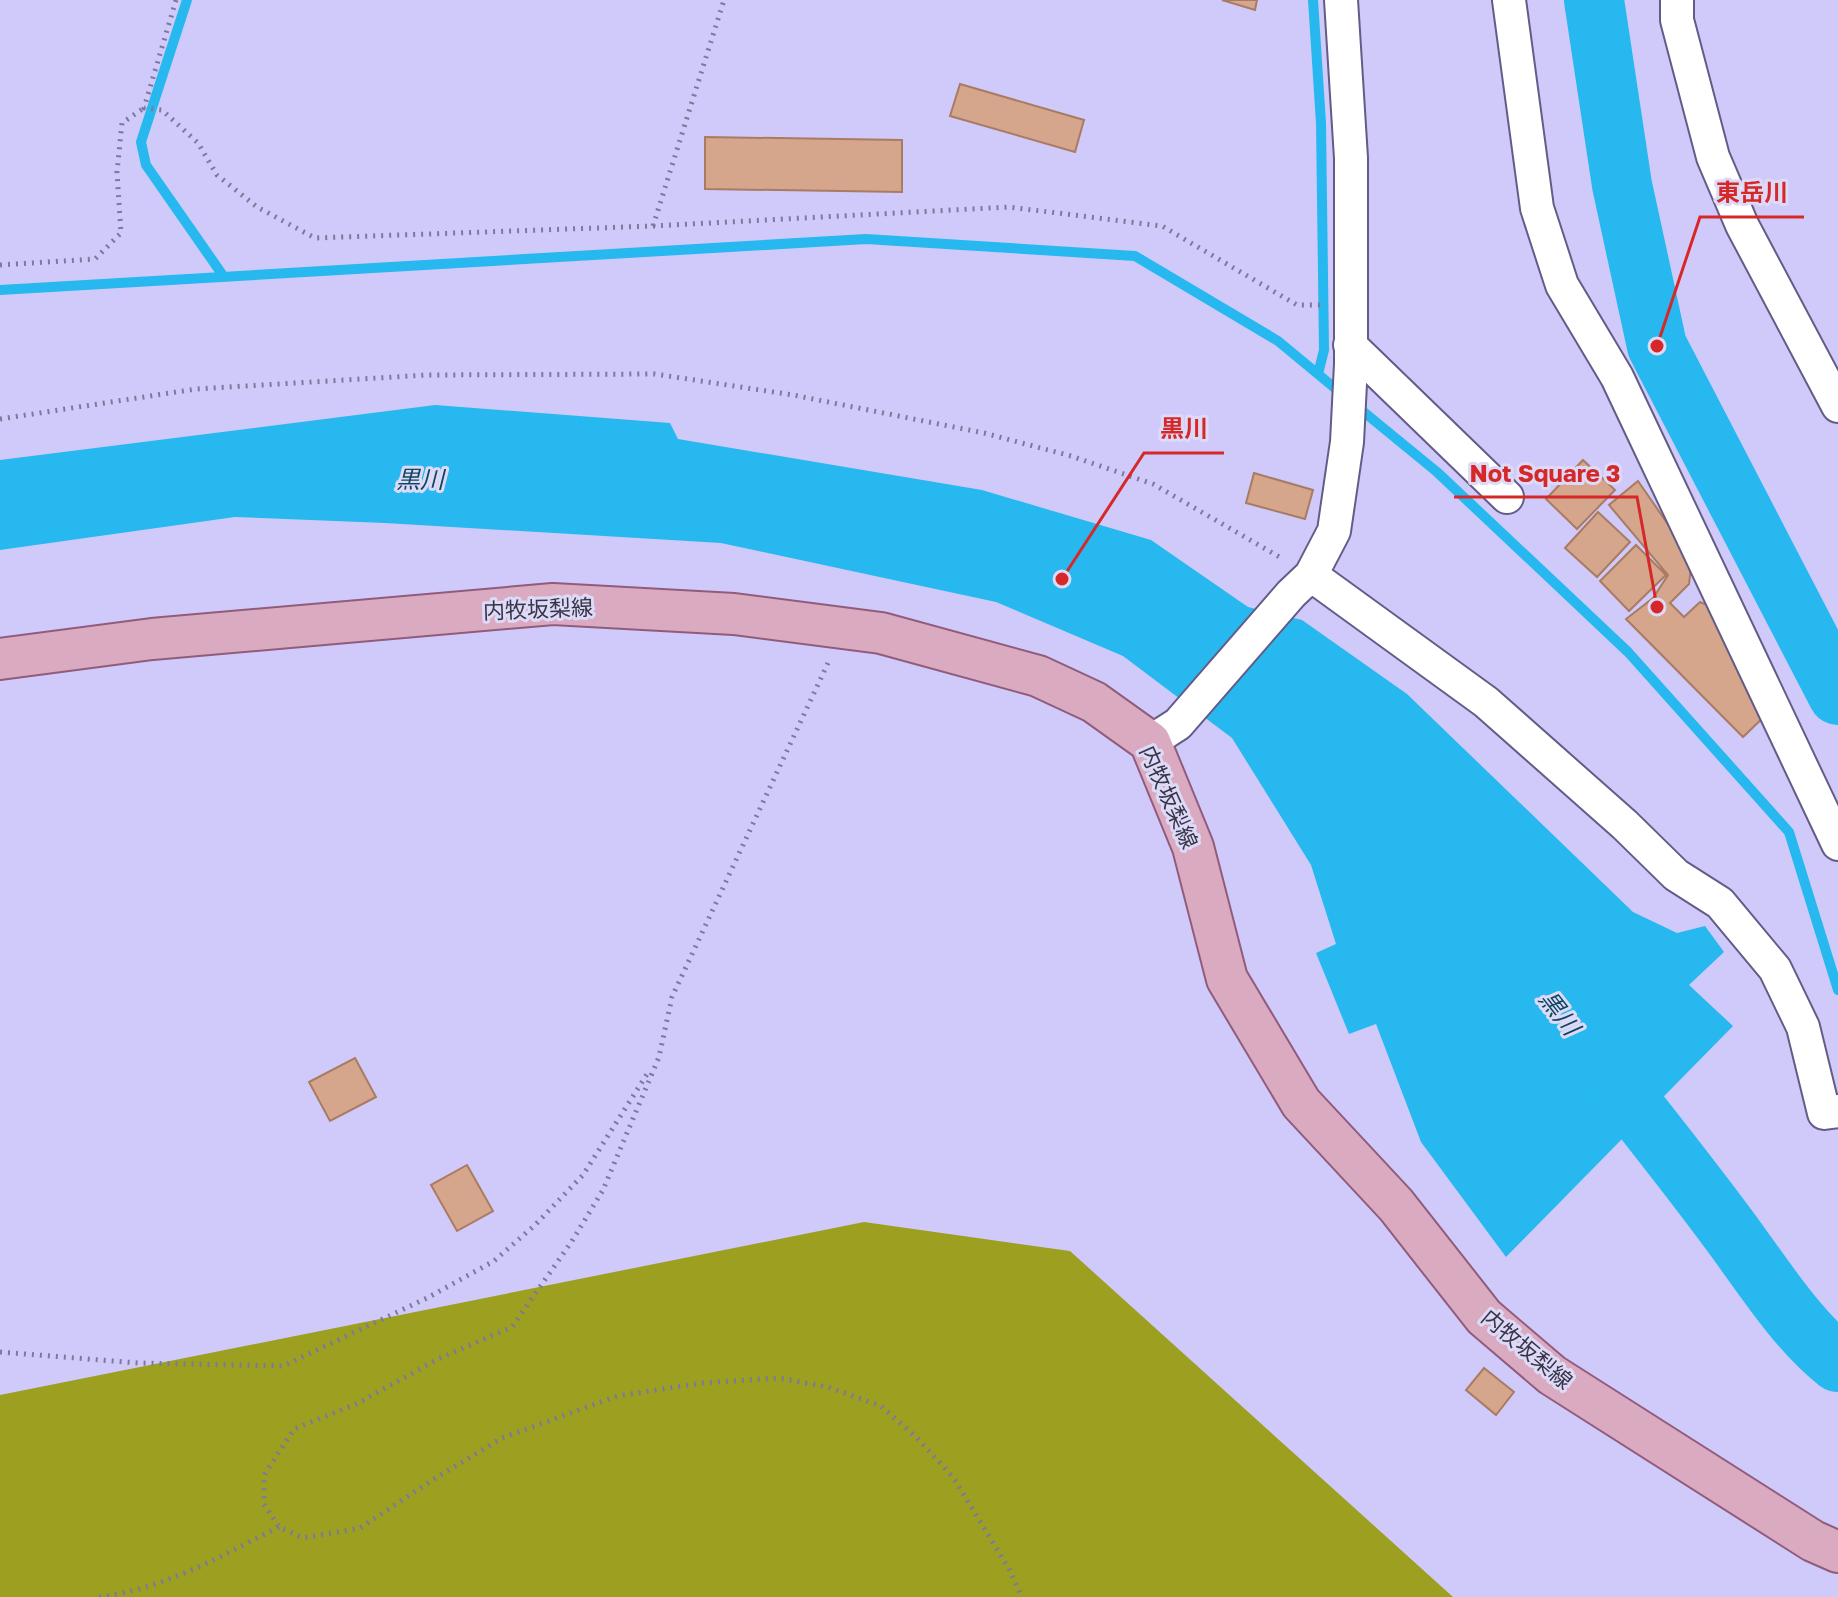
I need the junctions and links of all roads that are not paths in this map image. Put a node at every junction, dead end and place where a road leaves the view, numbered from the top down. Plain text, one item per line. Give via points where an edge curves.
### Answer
1 (1341, 0) edge
2 (1509, 0) edge
3 (1677, 0) edge
4 (1350, 354) junction
5 (1838, 406) edge
6 (1507, 497) dead end
7 (1301, 584) junction
8 (0, 659) edge
9 (1164, 733) junction
10 (1838, 844) edge
11 (1838, 1111) edge
12 (1838, 1552) edge

1 - 4 street via 1351,158
2 - 10 street via 1537,208 1562,285 1617,377
3 - 5 street via 1677,20 1713,157 1742,225
4 - 6 street
4 - 7 street via 1347,442 1334,531
7 - 9 street
7 - 11 street via 1486,702 1676,875 1720,903 1775,969 1803,1027 1824,1113
8 - 9 main road, 内牧坂梨線 via 152,639 553,604 734,614 881,633 1038,676
9 - 12 main road, 内牧坂梨線 via 1227,979 1301,1103 1396,1205 1484,1317 1552,1375

